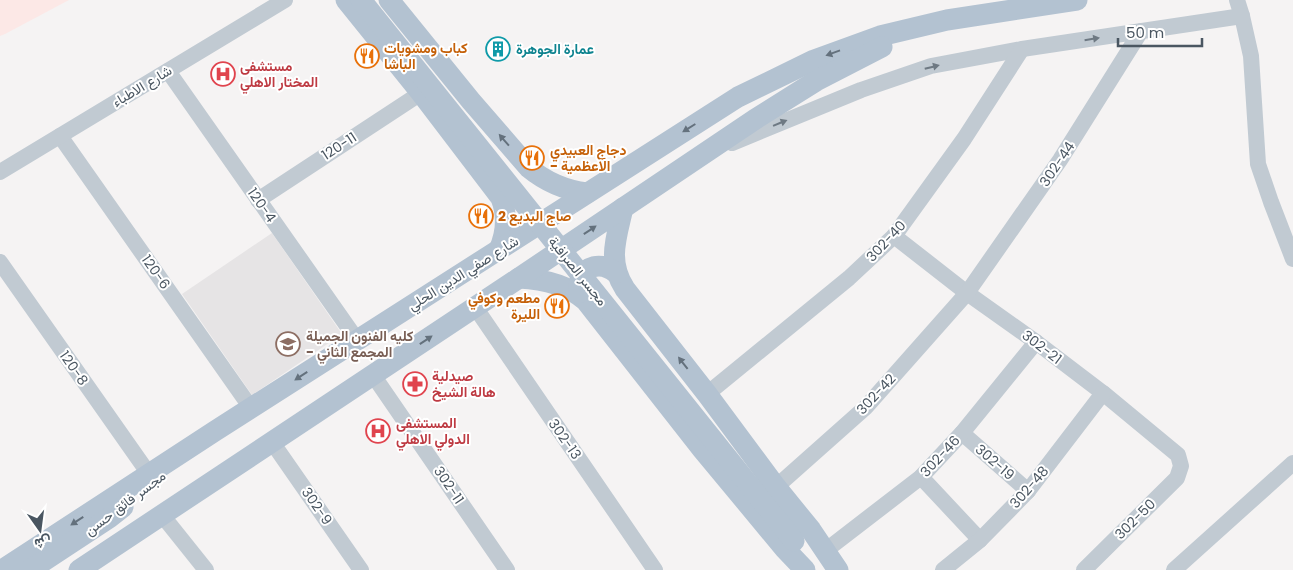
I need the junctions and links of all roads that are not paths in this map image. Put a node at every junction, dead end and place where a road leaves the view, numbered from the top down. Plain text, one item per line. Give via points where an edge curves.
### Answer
1 (285, 0) edge
2 (373, 0) edge
3 (389, 0) edge
4 (1077, 0) edge
5 (1236, 0) edge
6 (349, 2) edge
7 (1242, 16) junction
8 (947, 20) junction
9 (1141, 31) junction
10 (1022, 49) junction
11 (168, 71) junction
12 (421, 93) junction
13 (60, 136) junction
14 (702, 155) junction
15 (0, 172) edge
16 (537, 175) junction
17 (586, 193) junction
18 (501, 198) junction
19 (258, 200) junction
20 (623, 208) junction
21 (894, 236) junction
22 (499, 250) junction
23 (1293, 259) edge
24 (0, 262) edge
25 (616, 272) junction
26 (519, 278) junction
27 (967, 293) junction
28 (580, 296) junction
29 (475, 307) junction
30 (357, 340) junction
31 (1036, 342) junction
32 (374, 374) junction
33 (1103, 393) junction
34 (707, 394) junction
35 (251, 408) junction
36 (962, 433) junction
37 (272, 442) junction
38 (1293, 463) edge
39 (1182, 466) joint
40 (153, 477) junction
41 (921, 477) junction
42 (776, 487) junction
43 (1028, 490) junction
44 (166, 506) junction
45 (798, 539) junction
46 (980, 540) junction
47 (828, 560) edge
48 (2, 570) edge
49 (30, 570) edge
50 (54, 570) edge
51 (79, 570) edge
52 (206, 570) edge
53 (361, 570) edge
54 (507, 570) edge
55 (655, 570) edge
56 (805, 570) edge
57 (815, 570) edge
58 (838, 570) edge
59 (943, 570) edge
60 (1084, 570) edge
61 (1174, 570) edge

1 - 11 street, شارع الاطباء
2 - 45 main road, مجسر الصرافية
16 -> 3 main road via 471,101
4 - 8 main road
5 - 7 street
6 - 12 main road
6 - 45 main road, مجسر الصرافية, bridge
7 - 9 street
7 - 23 street via 1251,56 1258,164
8 - 14 main road via 872,52 816,81
8 -> 17 main road, شارع صفي الدين الحلي via 880,36 814,60 738,97
10 -> 9 street
9 - 27 street, 302-44 via 1060,160
14 -> 10 street via 861,90 931,66
10 - 21 street, 302-40 via 964,139
11 - 13 street, شارع الاطباء
11 - 19 street, 120-4
12 - 18 main road
12 - 19 street, 120-11
13 - 15 street, شارع الاطباء
13 - 35 street, 120-6
14 - 20 main road
16 - 17 main road via 560,187
16 - 18 main road via 536,186 527,199 511,202
17 - 22 main road, شارع صفي الدين الحلي
18 - 22 main road via 506,233
19 - 30 street, 120-4
20 - 25 main road via 614,254
26 -> 20 main road
21 - 27 street, 302-21
21 - 34 street, 302-40 via 849,278
22 - 30 main road, شارع صفي الدين الحلي
24 - 40 street, 120-8
25 - 28 main road via 602,266 586,271 580,280
34 -> 25 main road via 625,289
26 - 28 main road via 551,282
26 - 29 main road
27 - 31 street, 302-21
27 - 42 street, 302-42 via 866,407
28 - 56 main road via 592,307 702,449
32 -> 29 main road
29 - 55 street, 302-13
30 -> 35 main road, شارع صفي الدين الحلي
31 - 33 street, 302-21
31 - 36 street, 302-46
32 - 37 main road
32 - 54 street, 302-11
33 - 39 street, 302-21 via 1178,454
33 - 43 street, 302-48
34 - 42 main road
35 - 40 main road, شارع صفي الدين الحلي
36 - 41 street, 302-46
36 - 43 street, 302-19
37 - 44 main road, مجسر فائق حسن
37 - 53 street, 302-9
38 - 61 street
39 - 60 street, 302-50 via 1177,478
40 -> 48 main road, شارع صفي الدين الحلي
40 - 49 main road, مجسر فائق حسن via 109,518
41 - 46 street
41 - 47 street, 302-46
42 - 47 main road via 811,530
43 - 46 street, 302-48
44 - 50 main road, مجسر فائق حسن via 117,529
44 - 51 main road
44 - 52 street
45 - 47 main road
45 - 57 main road
46 - 59 street, 302-48
47 - 58 main road

